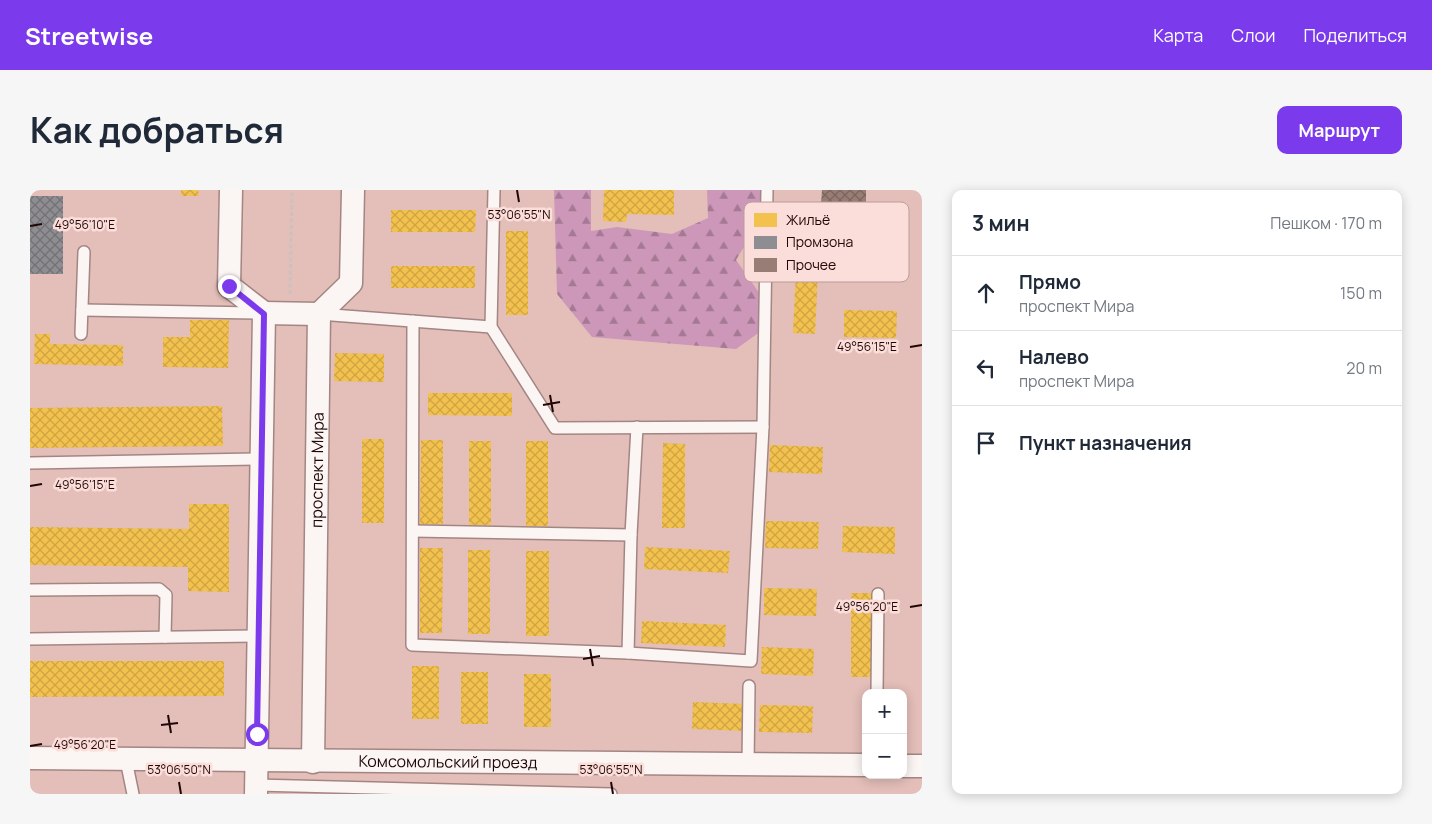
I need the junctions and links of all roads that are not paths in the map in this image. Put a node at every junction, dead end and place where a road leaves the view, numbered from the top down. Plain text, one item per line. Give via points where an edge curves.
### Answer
1 (231, 190) edge
2 (353, 190) edge
3 (494, 190) edge
4 (84, 252) dead end
5 (765, 282) edge
6 (82, 310) junction
7 (264, 314) junction
8 (319, 314) junction
9 (413, 321) junction
10 (491, 327) junction
11 (81, 334) dead end
12 (637, 427) junction
13 (763, 427) junction
14 (262, 460) junction
15 (30, 463) edge
16 (413, 531) junction
17 (631, 535) junction
18 (30, 590) edge
19 (878, 594) dead end
20 (259, 636) junction
21 (165, 637) junction
22 (30, 638) edge
23 (628, 653) junction
24 (749, 686) dead end
25 (878, 689) edge
26 (30, 758) edge
27 (126, 760) junction
28 (256, 761) junction
29 (313, 762) junction
30 (748, 765) junction
31 (862, 765) edge
32 (907, 766) edge
33 (922, 766) edge
34 (256, 790) edge
35 (132, 794) edge
36 (611, 794) edge

1 - 7 street via 229,286
2 - 8 street via 350,283
3 - 10 lane
4 - 6 lane
5 - 13 lane
6 - 7 lane
6 - 11 lane
7 - 8 street
7 - 14 street
8 - 9 lane
8 - 29 street, проспект Мира
9 - 10 lane
9 - 16 lane
10 - 12 lane via 555,428
12 - 13 lane
12 - 17 lane
13 - 23 lane via 751,661
14 - 15 lane
14 - 20 street
16 - 17 lane
16 - 23 lane via 412,645
17 - 23 lane
18 - 21 lane via 159,589 166,595
19 - 25 lane
20 - 21 lane
20 - 28 street
21 - 22 lane
24 - 30 lane
26 - 27 street, Комсомольский проезд
27 - 28 street, Комсомольский проезд
27 - 35 lane
28 - 29 street, Комсомольский проезд
28 - 34 street
29 - 30 street, Комсомольский проезд
30 - 31 street, Комсомольский проезд
32 - 33 street
34 - 36 lane

